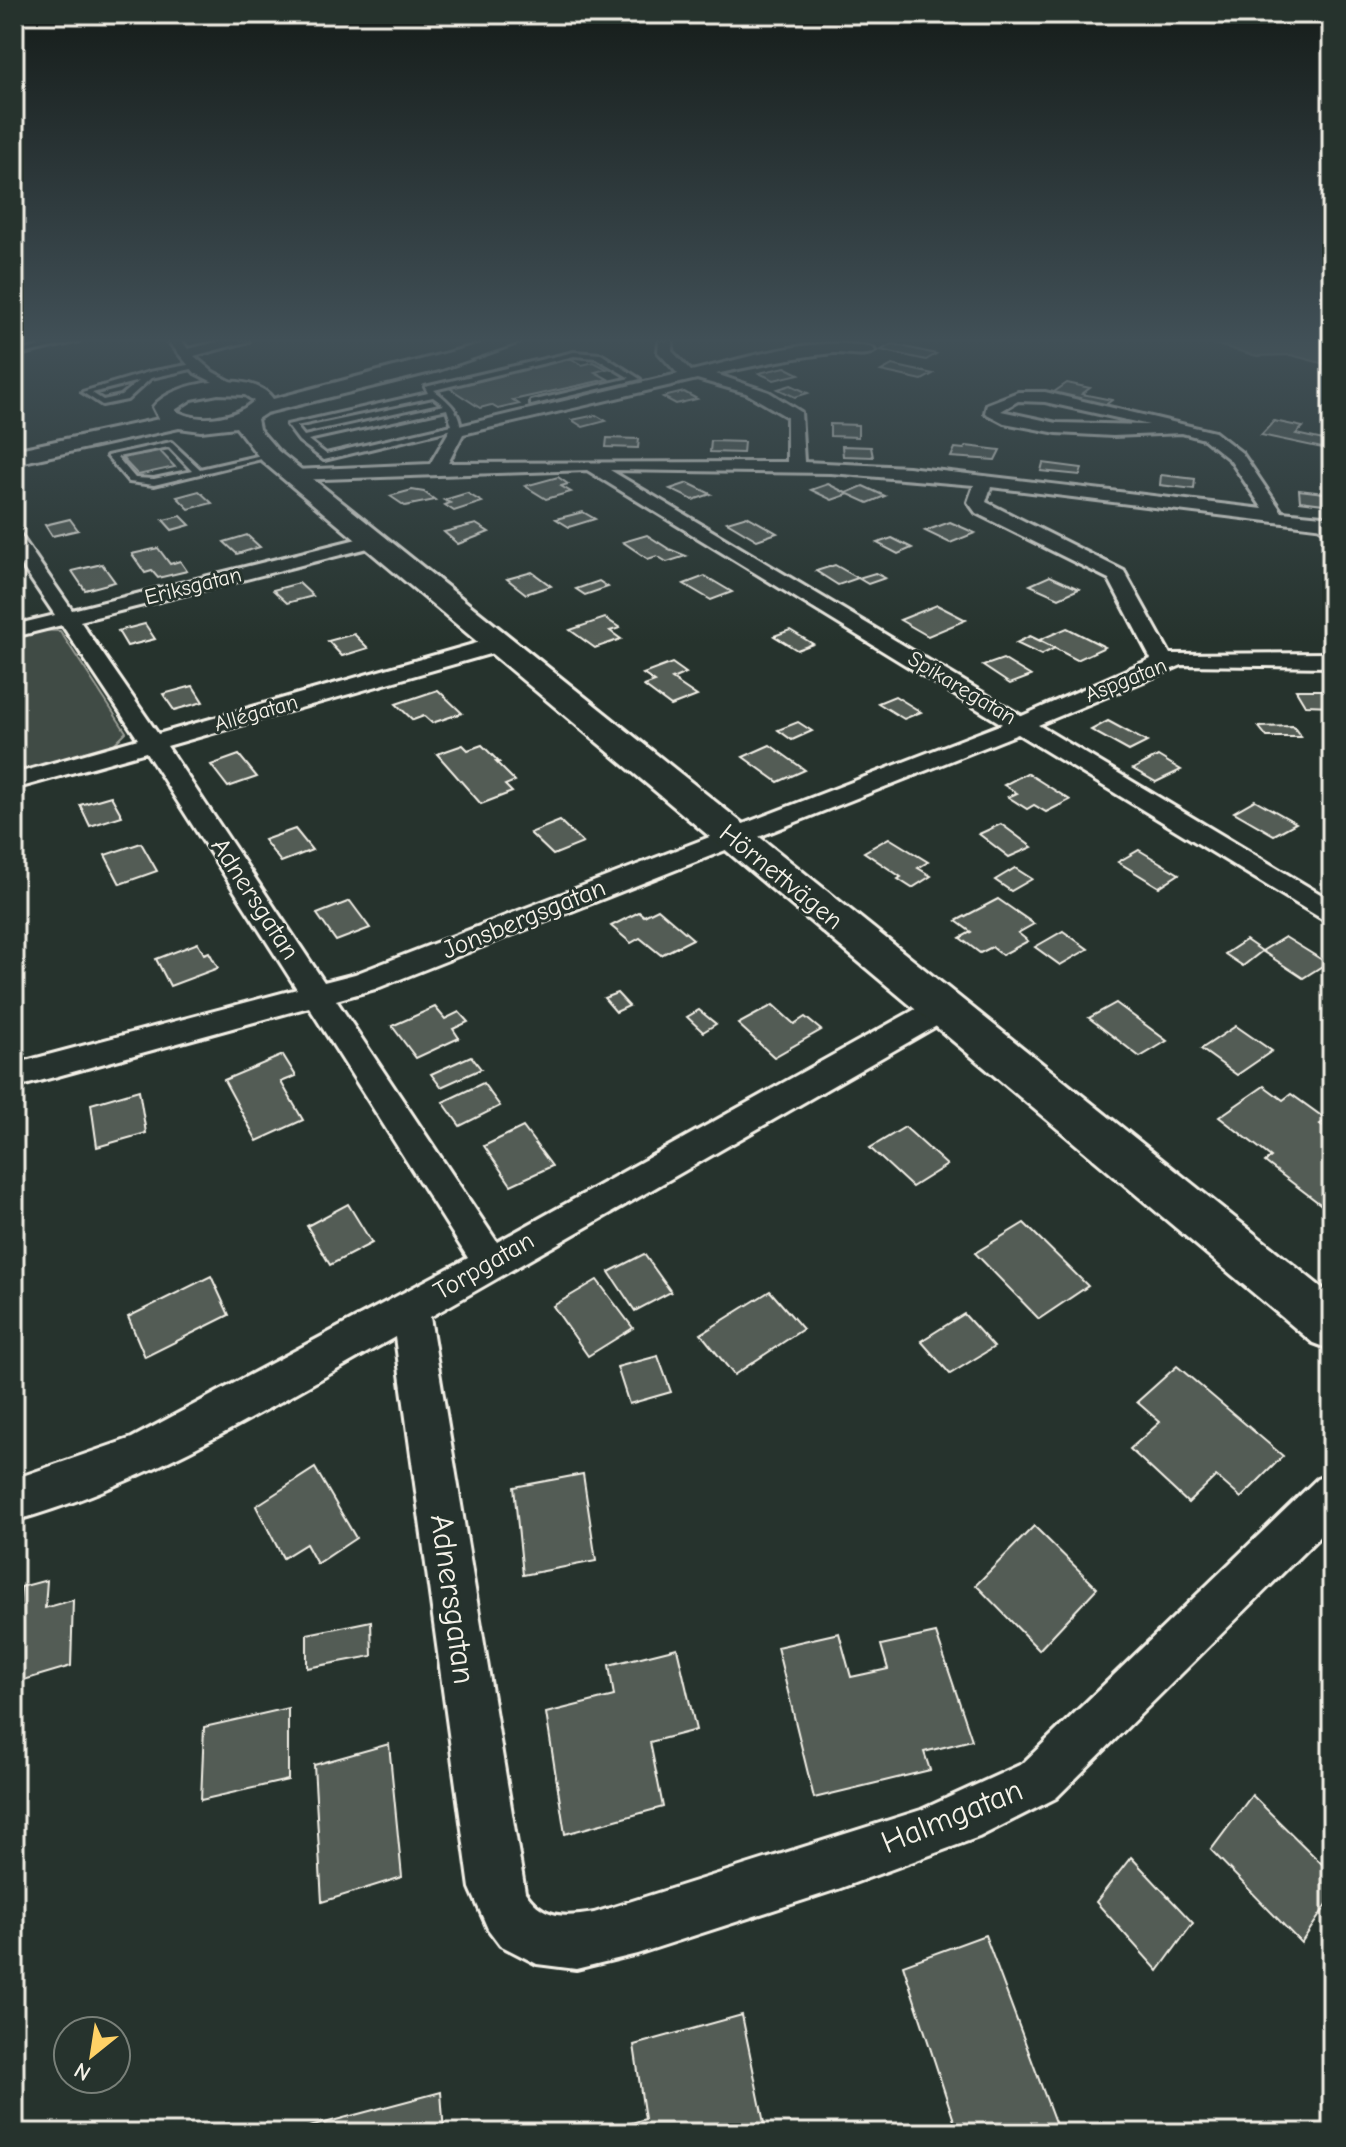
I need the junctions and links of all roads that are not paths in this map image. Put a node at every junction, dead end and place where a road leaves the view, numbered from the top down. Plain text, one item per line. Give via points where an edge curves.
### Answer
1 (49, 441) edge
2 (72, 441) edge
3 (248, 441) edge
4 (265, 441) edge
5 (290, 441) edge
6 (339, 441) edge
7 (399, 441) edge
8 (451, 441) edge
9 (795, 441) edge
10 (1220, 441) edge
11 (14, 449) edge
12 (14, 457) edge
13 (289, 457) junction
14 (590, 465) junction
15 (437, 467) junction
16 (796, 468) junction
17 (198, 472) junction
18 (984, 481) junction
19 (1274, 515) junction
20 (1324, 522) edge
21 (1332, 535) edge
22 (14, 540) edge
23 (373, 541) junction
24 (65, 618) junction
25 (14, 631) edge
26 (499, 644) junction
27 (1332, 660) edge
28 (1163, 662) junction
29 (1022, 724) junction
30 (152, 742) junction
31 (14, 782) edge
32 (731, 837) junction
33 (1332, 913) edge
34 (319, 997) junction
35 (943, 1008) junction
36 (14, 1076) edge
37 (490, 1261) junction
38 (410, 1309) junction
39 (1332, 1327) edge
40 (1332, 1494) edge
41 (14, 1500) edge
42 (496, 1888) joint

1 - 11 street
2 - 12 street
3 - 13 street
4 - 13 street, Hörnettvägen
5 - 13 lane
6 - 13 lane
7 - 13 lane via 324,457
8 - 15 street
9 - 16 street
10 - 19 street via 1270,498
13 - 15 street
13 - 17 lane
13 - 23 street, Hörnettvägen
14 - 15 street
14 - 16 street
14 - 29 street, Spikaregatan
16 - 18 street
17 - 17 lane via 154,482 132,480 111,456 171,444
18 - 19 street
18 - 28 street via 977,502 982,509 1117,575
19 - 20 street
20 - 21 lane
22 - 24 street, Adnersgatan
23 - 24 street, Eriksgatan
23 - 26 street, Hörnettvägen
24 - 25 street, Eriksgatan
24 - 30 street, Adnersgatan
26 - 30 street, Allégatan
26 - 32 street, Hörnettvägen
27 - 28 street, Aspgatan
28 - 29 street, Aspgatan
29 - 32 street, Jonsbergsgatan
29 - 33 street, Spikaregatan
30 - 31 street, Allégatan
30 - 34 street, Adnersgatan
32 - 34 street, Jonsbergsgatan
32 - 35 street, Hörnettvägen
34 - 36 street, Jonsbergsgatan
34 - 37 street, Adnersgatan
35 - 37 street, Torpgatan
35 - 39 street, Hörnettvägen
37 - 38 street, Torpgatan
38 - 41 street, Torpgatan via 145,1453
38 - 42 street, Adnersgatan
40 - 42 street, Halmgatan via 1039,1781 995,1807 628,1930 563,1943 517,1926 508,1918

